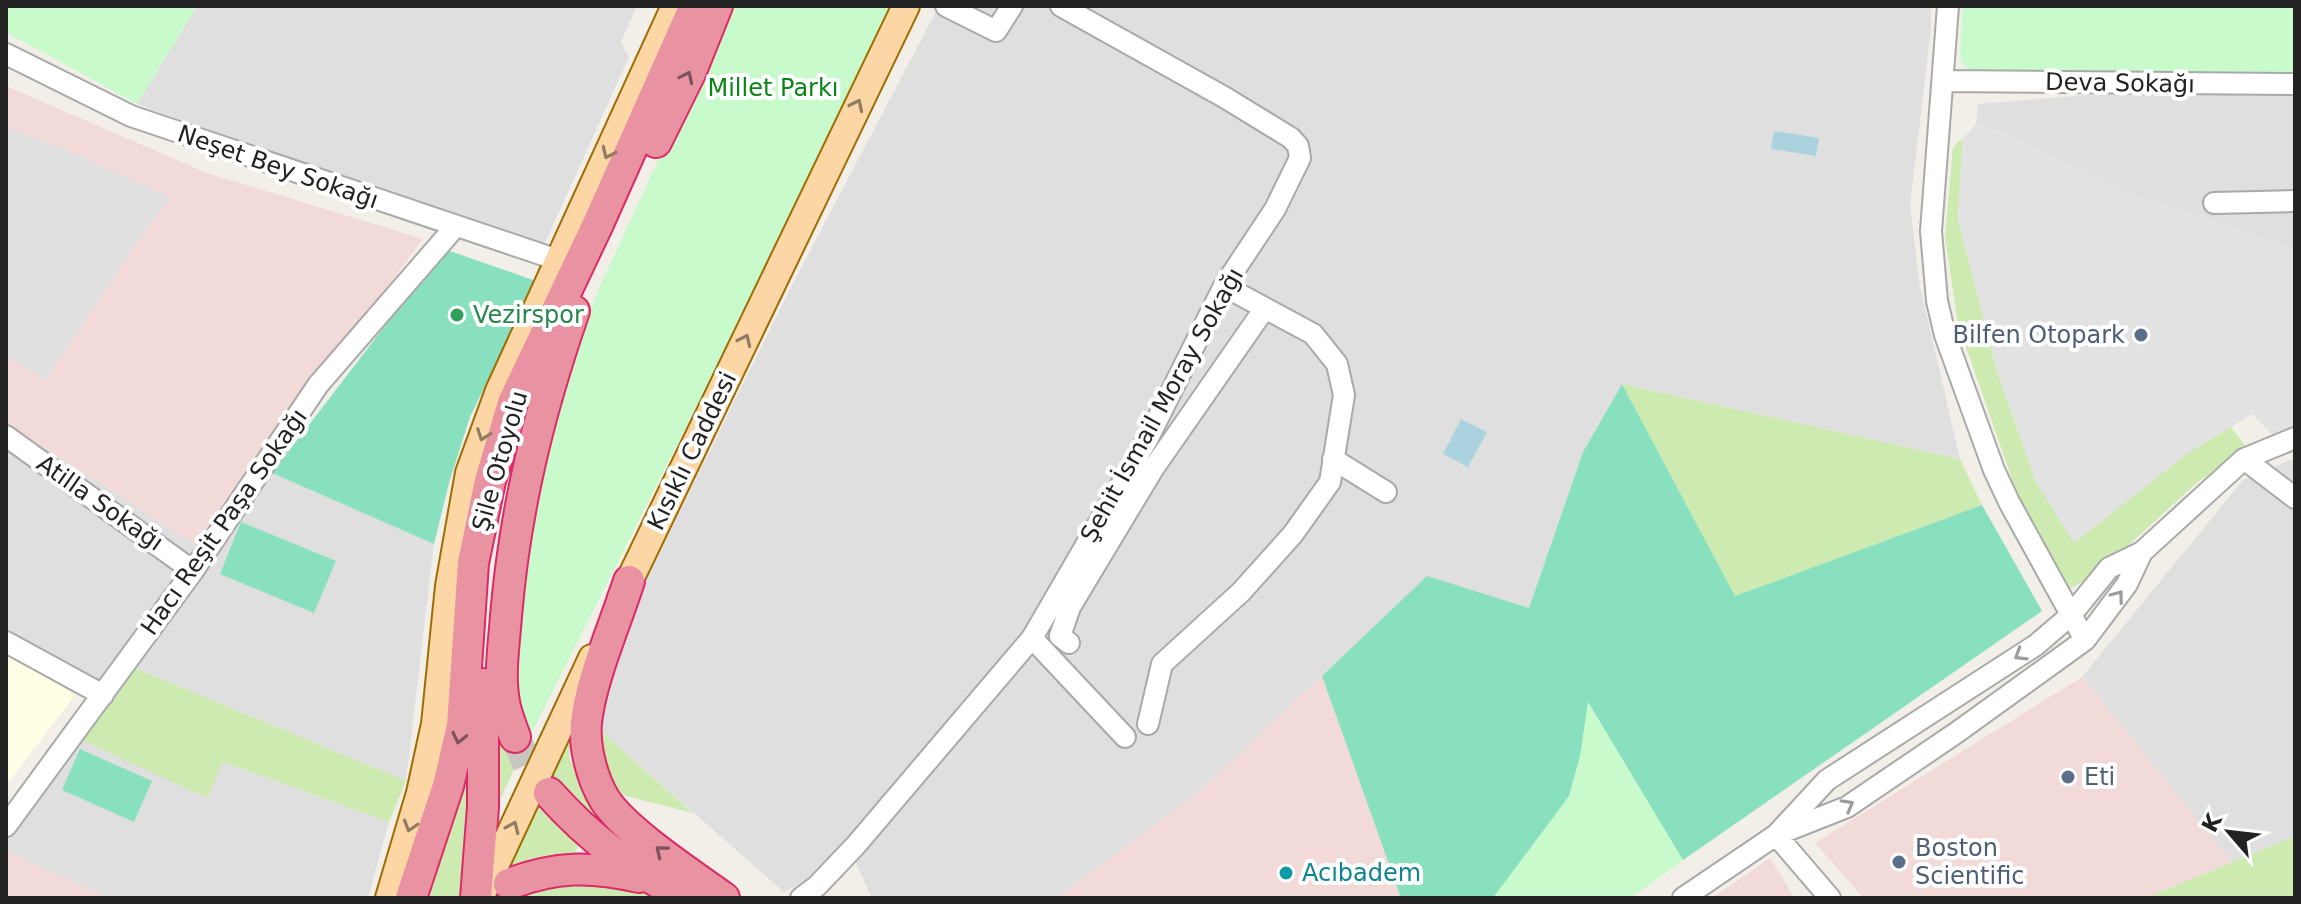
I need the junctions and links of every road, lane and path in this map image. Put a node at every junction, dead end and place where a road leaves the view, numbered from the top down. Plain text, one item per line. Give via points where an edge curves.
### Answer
1 (675, 6) edge
2 (695, 6) edge
3 (717, 6) edge
4 (906, 6) edge
5 (946, 6) edge
6 (1012, 6) edge
7 (1061, 6) edge
8 (1948, 6) edge
9 (6, 54) edge
10 (1944, 81) junction
11 (2295, 84) edge
12 (2295, 201) edge
13 (2214, 203) dead end
14 (455, 227) junction
15 (558, 260) junction
16 (1224, 286) junction
17 (1265, 308) junction
18 (574, 311) junction
19 (6, 436) edge
20 (2295, 438) edge
21 (1333, 459) junction
22 (2244, 459) junction
23 (1386, 492) dead end
24 (2295, 498) edge
25 (2142, 552) junction
26 (193, 571) junction
27 (629, 581) junction
28 (2071, 615) junction
29 (1032, 638) junction
30 (2085, 640) junction
31 (6, 642) edge
32 (1069, 643) dead end
33 (103, 695) junction
34 (1148, 724) dead end
35 (515, 737) tunnel mouth
36 (1125, 737) dead end
37 (549, 793) tunnel mouth
38 (6, 826) edge
39 (1776, 835) junction
40 (509, 884) dead end
41 (680, 894) edge
42 (389, 898) edge
43 (411, 898) edge
44 (478, 898) edge
45 (724, 898) edge
46 (801, 898) edge
47 (1683, 898) edge
48 (1830, 898) edge

1 -> 15 main road
2 -> 43 highway, Şile Otoyolu via 513,403 473,563 462,726
18 -> 3 highway, Şile Otoyolu via 691,71
27 -> 4 main road, Kısıklı Caddesi
5 - 6 street via 996,31
7 - 16 street, Şehit İsmail Moray Sokağı via 1224,97 1298,146 1300,158 1275,209
8 - 10 street
9 - 14 street, Neşet Bey Sokağı via 131,116
10 - 11 street, Deva Sokağı
10 - 28 street via 1931,231 1937,301 1994,470
12 - 13 street
14 - 15 street, Neşet Bey Sokağı
14 - 26 street, Hacı Reşit Paşa Sokağı via 318,385
15 -> 42 main road via 469,473 449,586 435,724
16 - 17 street
16 - 29 street, Şehit İsmail Moray Sokağı via 1147,440
17 - 21 street via 1313,334 1337,364 1344,395
17 - 32 street via 1153,469 1070,607 1060,636
18 - 35 highway via 548,386 514,541 502,673 504,703
18 - 44 highway, Şile Otoyolu via 542,373 520,437 491,561
19 - 26 street, Atilla Sokağı
20 - 22 street
21 - 23 street
21 - 34 street via 1330,482 1293,534 1241,592 1162,664
22 - 24 street
22 - 25 street
25 - 28 street via 2109,568
30 -> 25 street via 2127,584
26 - 33 street, Hacı Reşit Paşa Sokağı
44 -> 27 main road, Kısıklı Caddesi
45 -> 27 highway via 623,821 605,800 592,770 586,724 590,698
28 - 30 street
28 -> 39 street via 2036,645 1827,780
29 - 36 street
29 - 46 street, Şehit İsmail Moray Sokağı via 856,845
39 -> 30 street via 1847,807
31 - 33 street
33 - 38 street, Hacı Reşit Paşa Sokağı
37 - 41 highway via 624,863
39 - 47 street
39 - 48 street
40 - 41 highway via 539,872 586,868 643,878

